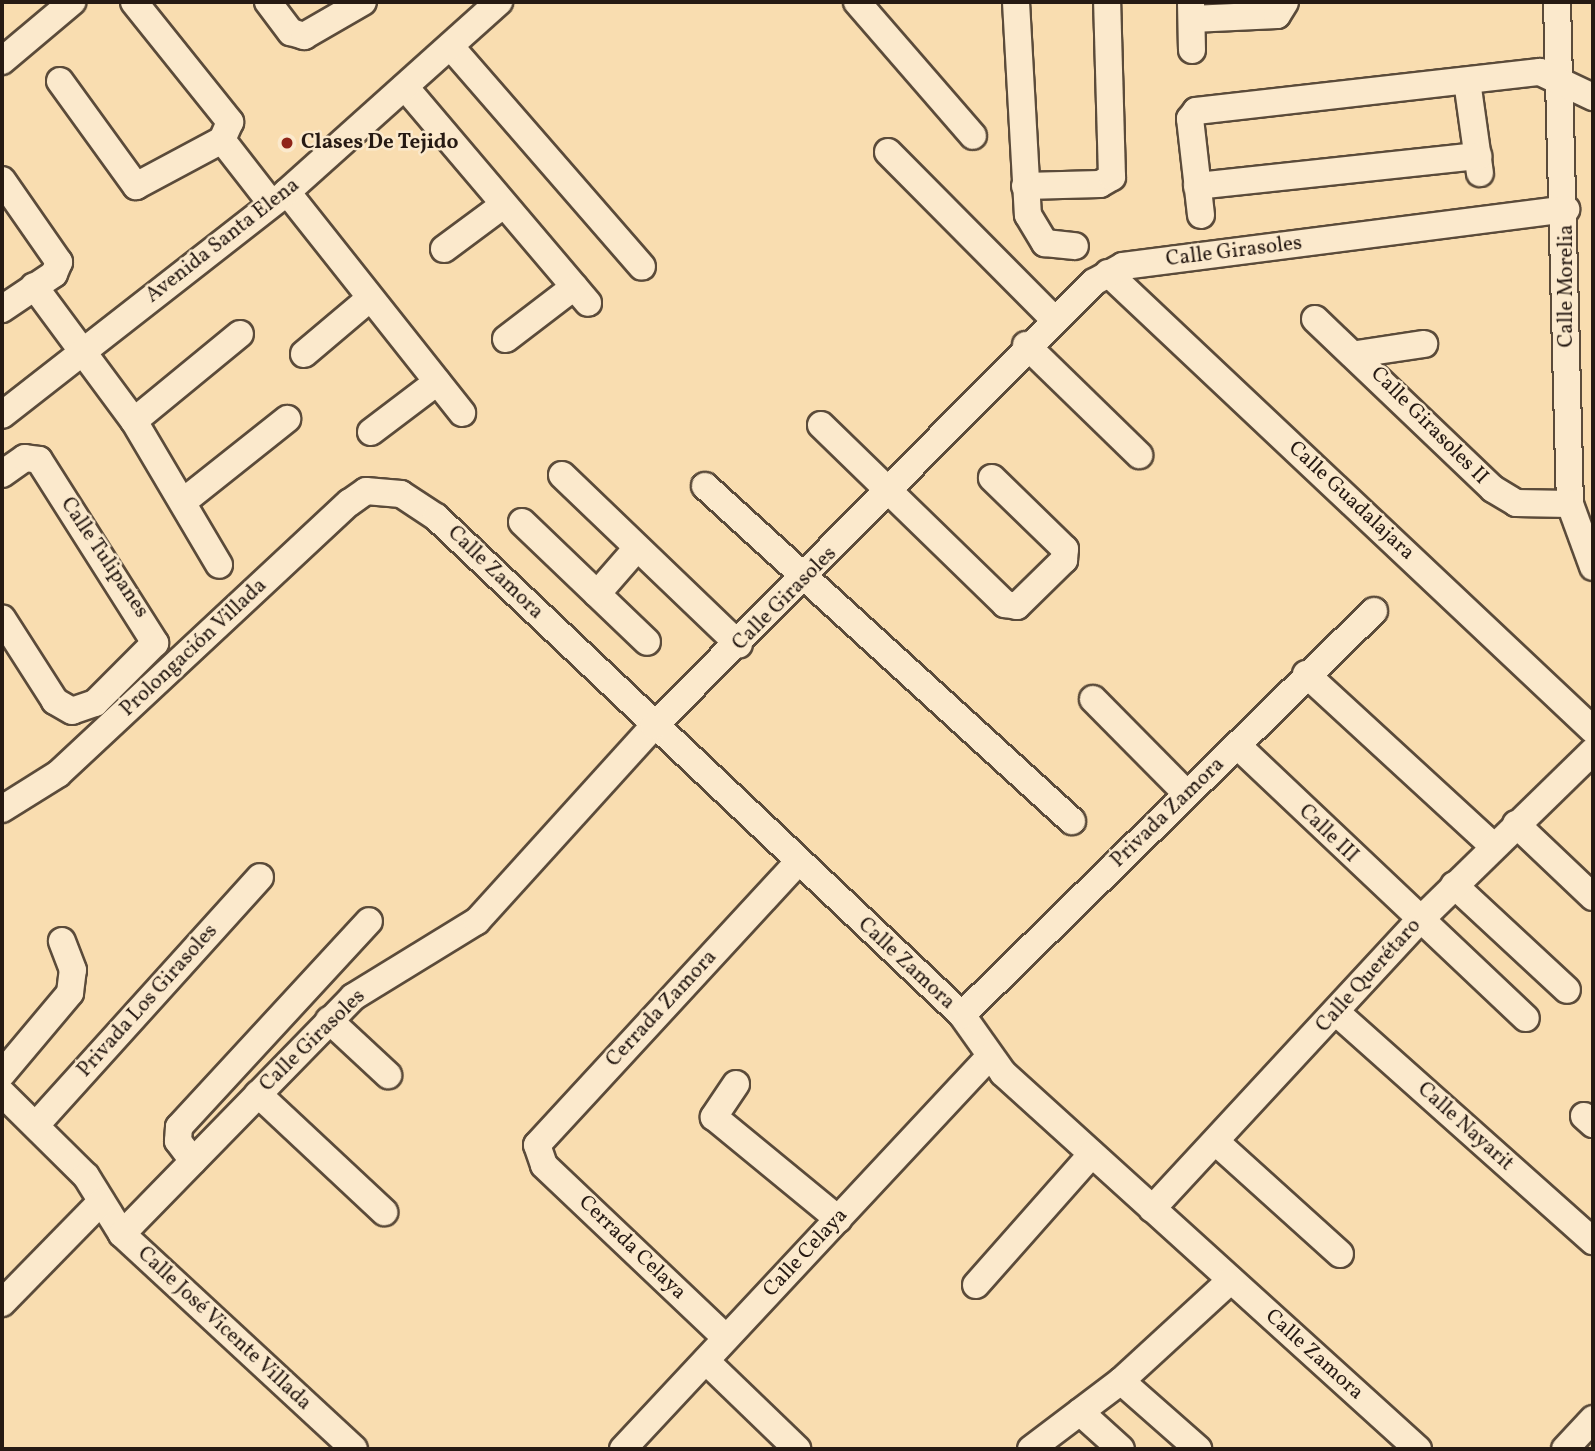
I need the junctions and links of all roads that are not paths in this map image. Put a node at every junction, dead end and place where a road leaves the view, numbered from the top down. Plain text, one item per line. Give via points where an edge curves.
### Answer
1 (72, 2) edge
2 (134, 2) edge
3 (268, 2) edge
4 (363, 2) edge
5 (499, 2) edge
6 (857, 2) edge
7 (1016, 2) edge
8 (1107, 2) edge
9 (1285, 2) edge
10 (1558, 2) edge
11 (1192, 10) edge
12 (451, 47) junction
13 (1192, 50) dead end
14 (2, 61) edge
15 (1562, 79) junction
16 (60, 81) dead end
17 (1467, 81) junction
18 (405, 87) junction
19 (1593, 97) edge
20 (973, 136) dead end
21 (222, 140) junction
22 (888, 152) dead end
23 (2, 180) edge
24 (1025, 186) junction
25 (1196, 186) junction
26 (279, 198) junction
27 (502, 206) junction
28 (1566, 209) junction
29 (1201, 215) dead end
30 (1075, 246) dead end
31 (444, 249) dead end
32 (642, 267) dead end
33 (1108, 273) junction
34 (34, 286) junction
35 (369, 299) junction
36 (2, 309) edge
37 (1053, 318) junction
38 (1315, 319) dead end
39 (240, 334) dead end
40 (506, 339) dead end
41 (1424, 344) dead end
42 (1026, 345) junction
43 (85, 351) junction
44 (304, 354) dead end
45 (1357, 354) junction
46 (437, 382) junction
47 (462, 413) dead end
48 (2, 415) edge
49 (286, 419) dead end
50 (134, 421) junction
51 (821, 425) dead end
52 (371, 432) dead end
53 (1139, 455) dead end
54 (2, 474) edge
55 (562, 475) dead end
56 (992, 478) dead end
57 (705, 486) dead end
58 (385, 488) joint
59 (894, 490) junction
60 (184, 501) junction
61 (1580, 511) edge
62 (522, 522) dead end
63 (636, 548) junction
64 (219, 565) dead end
65 (1593, 567) edge
66 (805, 579) junction
67 (597, 594) junction
68 (1374, 611) dead end
69 (2, 618) edge
70 (647, 642) dead end
71 (739, 645) junction
72 (1306, 674) junction
73 (1093, 699) dead end
74 (654, 726) junction
75 (1593, 730) edge
76 (1238, 746) junction
77 (1593, 751) edge
78 (1186, 793) junction
79 (2, 810) edge
80 (1072, 821) dead end
81 (1516, 824) junction
82 (1493, 846) junction
83 (797, 863) junction
84 (260, 877) dead end
85 (1454, 885) junction
86 (1593, 897) edge
87 (369, 921) dead end
88 (1418, 922) junction
89 (62, 942) dead end
90 (1566, 990) dead end
91 (1337, 1013) junction
92 (962, 1015) junction
93 (1526, 1018) dead end
94 (329, 1020) junction
95 (989, 1057) junction
96 (2, 1074) edge
97 (388, 1074) dead end
98 (737, 1084) dead end
99 (2, 1093) edge
100 (258, 1094) junction
101 (36, 1125) junction
102 (1216, 1142) junction
103 (1092, 1154) junction
104 (539, 1157) joint
105 (193, 1161) junction
106 (100, 1203) junction
107 (1152, 1209) junction
108 (384, 1212) dead end
109 (838, 1219) junction
110 (122, 1234) junction
111 (1593, 1241) edge
112 (1340, 1254) dead end
113 (1231, 1280) junction
114 (976, 1285) dead end
115 (2, 1303) edge
116 (726, 1338) junction
117 (706, 1362) junction
118 (1121, 1381) junction
119 (1080, 1412) junction
120 (1593, 1419) edge
121 (354, 1449) edge
122 (623, 1449) edge
123 (797, 1449) edge
124 (1031, 1449) edge
125 (1121, 1449) edge
126 (1198, 1449) edge
127 (1418, 1449) edge
128 (1565, 1449) edge

1 - 14 street
2 - 21 street via 230,122
3 - 4 street via 291,32 304,36
5 - 12 street, Avenida Santa Elena
6 - 20 street
7 - 24 street
8 - 24 street via 1112,177 1101,184
9 - 11 street via 1277,15
10 - 15 street, Calle Morelia
11 - 13 street
12 - 18 street, Avenida Santa Elena
12 - 32 street
15 - 17 street via 1540,72
15 - 19 street
15 - 28 street, Calle Morelia
16 - 21 street via 136,187
17 - 25 street via 1196,111 1190,119
17 - 25 street via 1479,165
18 - 26 street, Avenida Santa Elena
18 - 27 street
21 - 26 street
22 - 37 street
23 - 34 street via 58,257 54,274
24 - 30 street via 1037,234 1055,246
25 - 29 street
26 - 35 street
26 - 43 street, Avenida Santa Elena
27 - 31 street
27 - 40 street via 581,295
28 - 33 street, Calle Girasoles
28 - 61 street, Calle Morelia
33 - 37 street, Calle Girasoles
33 - 75 street, Calle Guadalajara
34 - 36 street
34 - 43 street
35 - 44 street
35 - 46 street
37 - 42 street, Calle Girasoles
38 - 45 street
39 - 50 street
41 - 45 street, Calle Girasoles II
42 - 53 street
42 - 59 street, Calle Girasoles
43 - 48 street, Avenida Santa Elena
43 - 50 street
45 - 61 street, Calle Girasoles II via 1503,496
46 - 47 street
46 - 52 street
49 - 60 street
50 - 60 street
51 - 59 street
54 - 69 street, Calle Tulipanes via 25,458 39,460 155,643 95,704 72,711 55,701
55 - 63 street
56 - 59 street via 1065,549 1064,560 1017,606 1005,604
57 - 66 street
58 - 74 street, Calle Zamora via 436,517
58 - 79 street, Prolongación Villada via 349,503 58,774
59 - 66 street, Calle Girasoles
60 - 64 street
61 - 65 street, Calle Morelia
62 - 67 street
63 - 67 street
63 - 71 street
66 - 71 street, Calle Girasoles
66 - 80 street
67 - 70 street
68 - 72 street, Privada Zamora
71 - 74 street, Calle Girasoles
72 - 76 street, Privada Zamora
72 - 82 street
73 - 78 street
74 - 83 street, Calle Zamora
74 - 94 street, Calle Girasoles via 477,921 378,981
76 - 78 street, Privada Zamora
76 - 88 street, Calle III
77 - 81 street, Calle Querétaro
78 - 92 street, Privada Zamora
81 - 82 street, Calle Querétaro
81 - 86 street
82 - 85 street, Calle Querétaro
83 - 92 street, Calle Zamora
83 - 104 street, Cerrada Zamora via 537,1145
84 - 101 street, Privada Los Girasoles
85 - 88 street, Calle Querétaro
85 - 90 street
87 - 105 street via 179,1127 176,1136
88 - 91 street, Calle Querétaro
88 - 93 street, Calle III
89 - 96 street via 73,970 71,993
91 - 102 street, Calle Querétaro
91 - 111 street, Calle Nayarit
92 - 95 street, Calle Zamora
94 - 97 street
94 - 100 street, Calle Girasoles
95 - 103 street, Calle Zamora
95 - 109 street, Calle Celaya
98 - 109 street via 714,1117
99 - 101 street
100 - 105 street, Calle Girasoles
100 - 108 street
101 - 106 street via 86,1176
102 - 107 street, Calle Querétaro
102 - 112 street
103 - 107 street, Calle Zamora
103 - 114 street
104 - 116 street, Cerrada Celaya
105 - 110 street, Calle Girasoles
106 - 110 street, Calle José Vicente Villada
106 - 115 street
107 - 113 street, Calle Zamora
109 - 116 street, Calle Celaya
110 - 121 street, Calle José Vicente Villada
113 - 118 street
113 - 127 street, Calle Zamora
116 - 117 street, Calle Celaya
117 - 122 street, Calle Celaya
117 - 123 street
118 - 119 street
118 - 126 street
119 - 124 street
119 - 125 street
120 - 128 street

